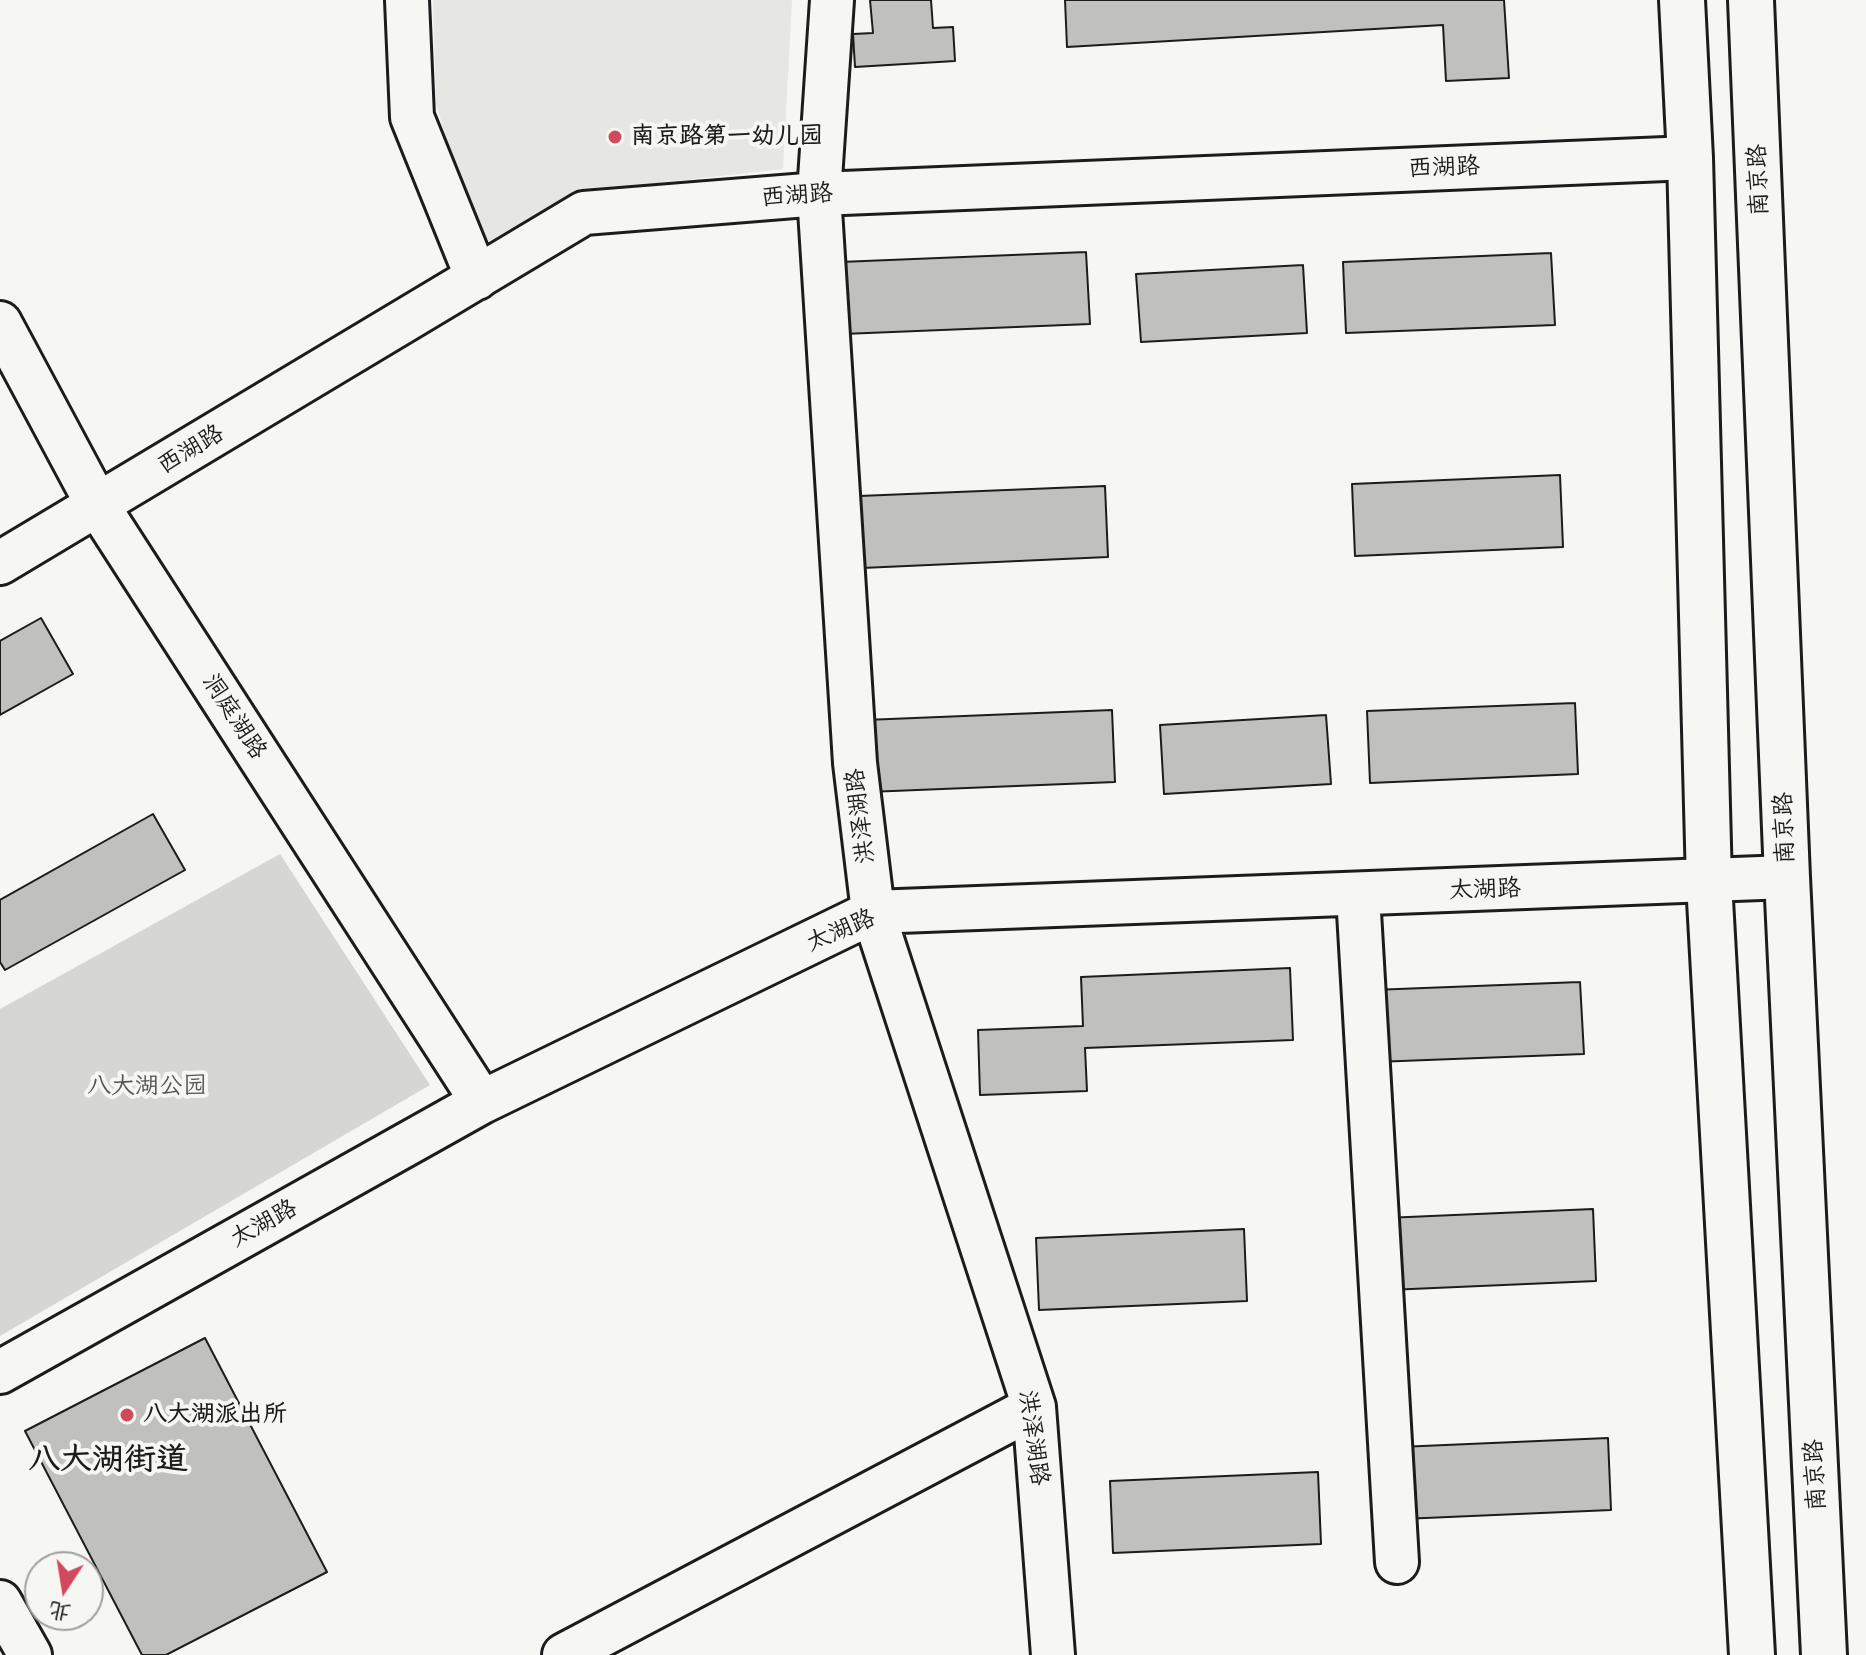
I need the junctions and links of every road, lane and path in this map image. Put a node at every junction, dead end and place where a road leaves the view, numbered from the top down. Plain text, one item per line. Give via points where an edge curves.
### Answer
1 (407, 0) edge
2 (832, 0) edge
3 (1682, 0) edge
4 (1751, 0) edge
5 (1690, 158) junction
6 (819, 194) junction
7 (477, 278) junction
8 (0, 323) edge
9 (98, 506) junction
10 (0, 563) edge
11 (1787, 877) junction
12 (1709, 882) junction
13 (1358, 895) junction
14 (873, 912) junction
15 (482, 1102) junction
16 (0, 1372) edge
17 (1034, 1407) junction
18 (1397, 1562) dead end
19 (0, 1602) edge
20 (30, 1655) edge
21 (564, 1655) edge
22 (1053, 1655) edge
23 (1752, 1655) edge
24 (1824, 1655) edge

1 - 7 street via 412,117
2 - 6 street, 洪泽湖路
3 - 5 main road
4 - 11 main road, 南京路
5 - 6 street, 西湖路
5 - 12 main road
6 - 7 street, 西湖路 via 584,213
6 - 14 street, 洪泽湖路 via 855,763
7 - 9 street, 西湖路
8 - 9 street, 洞庭湖路
9 - 10 street, 西湖路
9 - 15 street, 洞庭湖路
11 - 12 street, 太湖路
11 - 24 main road, 南京路
12 - 13 street, 太湖路
12 - 23 main road
13 - 14 street, 太湖路
13 - 18 street
14 - 15 street, 太湖路
14 - 17 street, 洪泽湖路
15 - 16 street, 太湖路
17 - 21 street
17 - 22 street, 洪泽湖路
19 - 20 street

